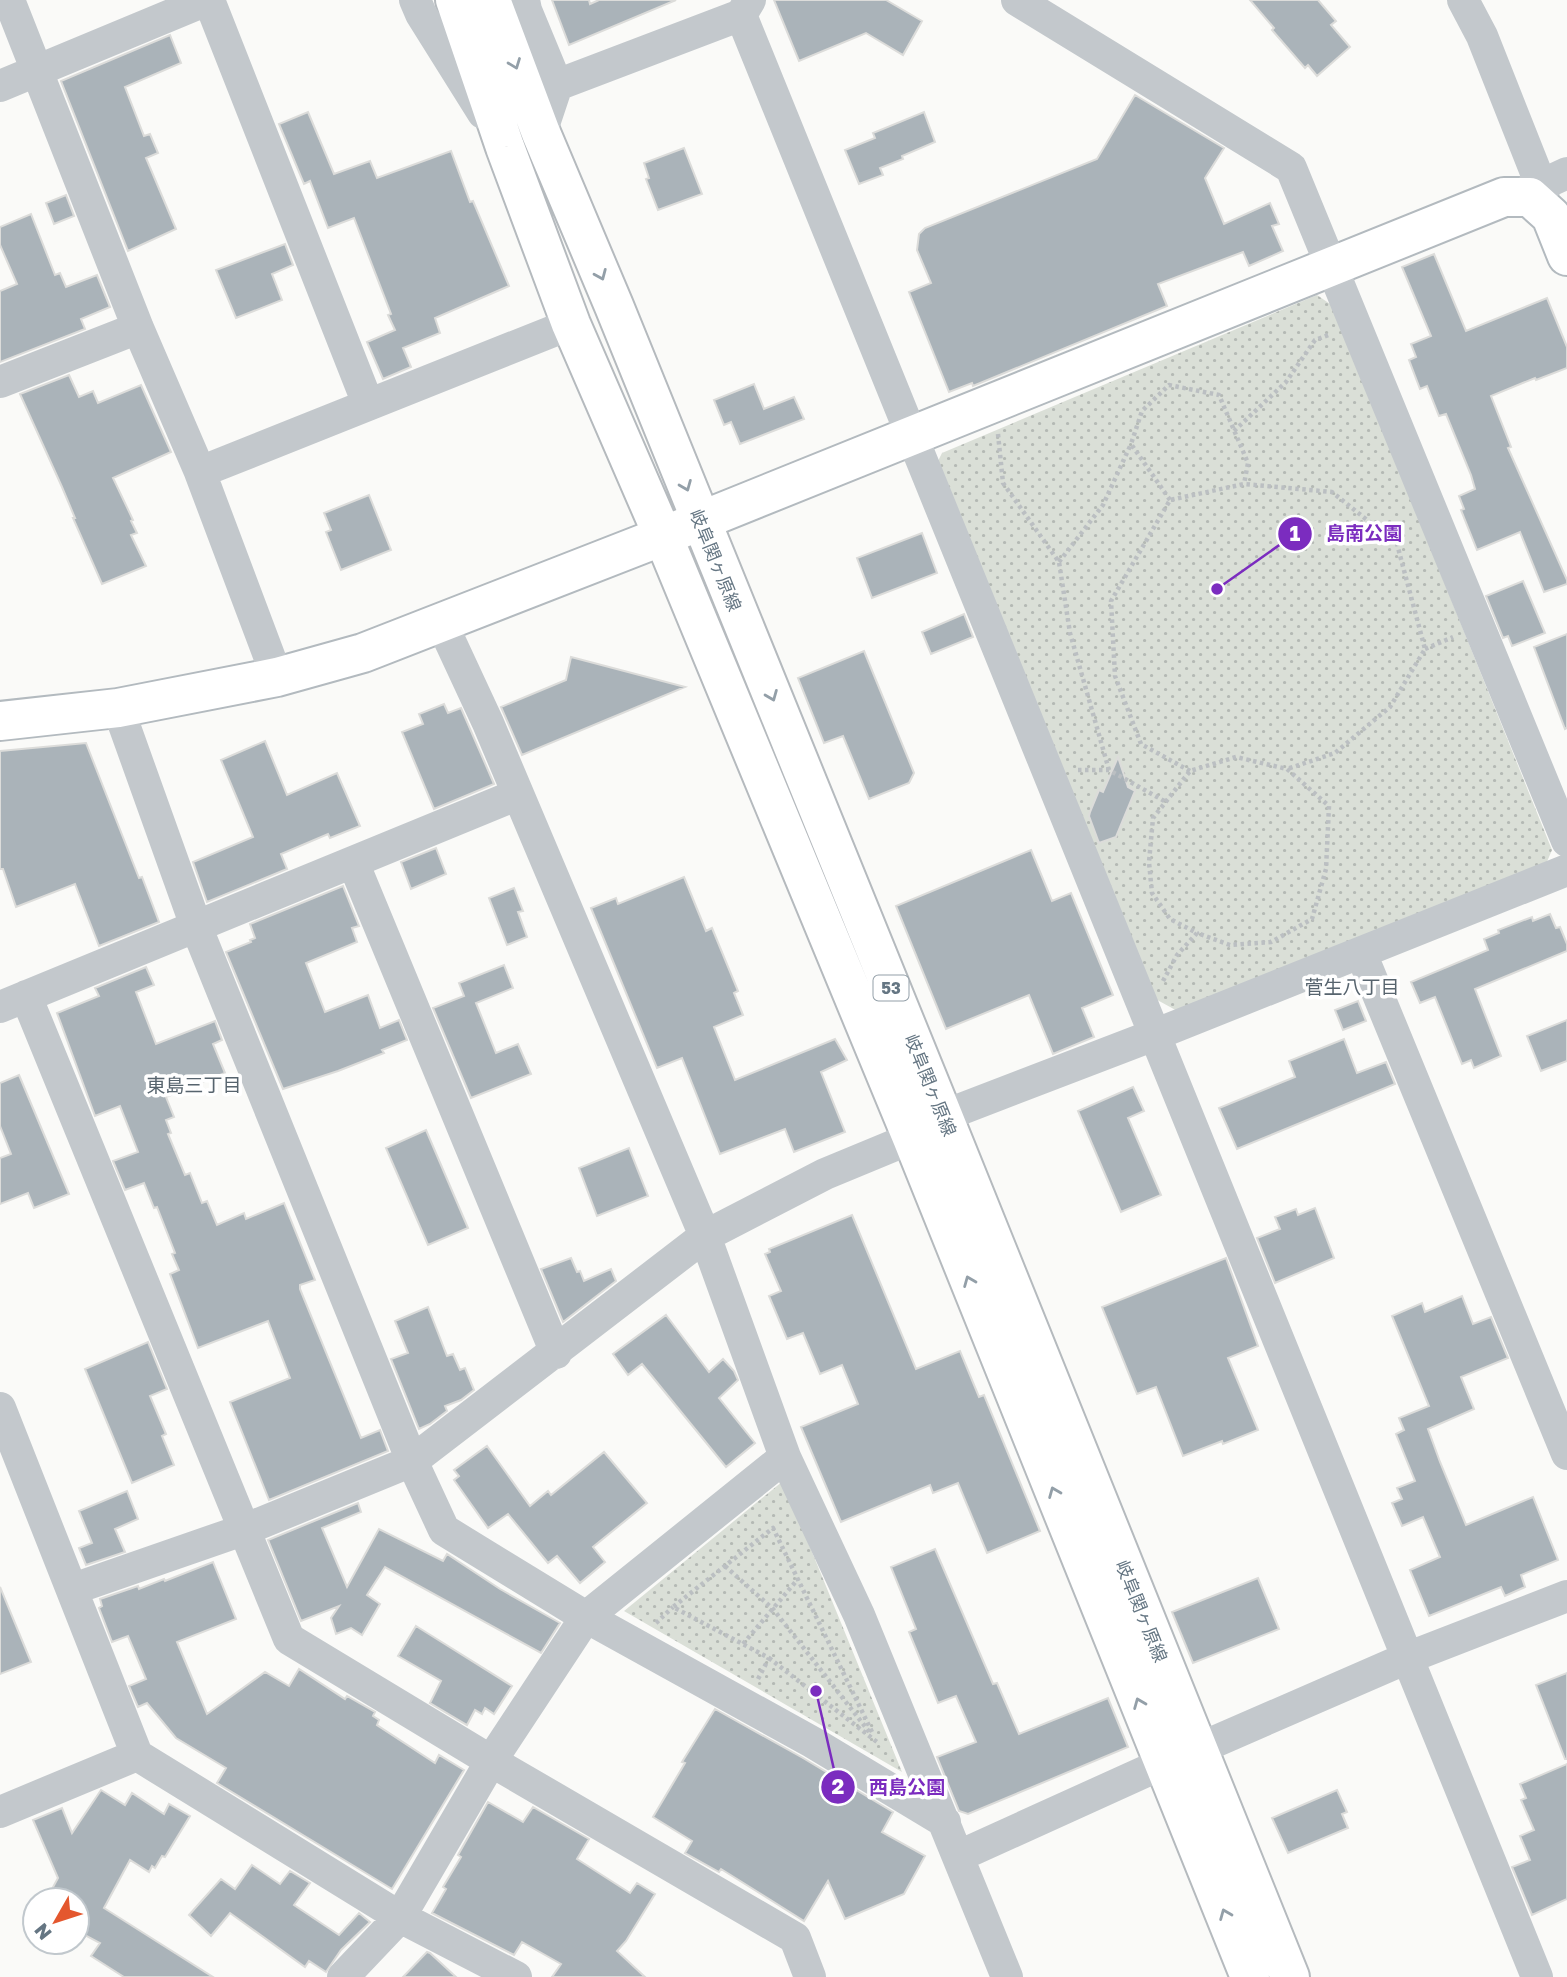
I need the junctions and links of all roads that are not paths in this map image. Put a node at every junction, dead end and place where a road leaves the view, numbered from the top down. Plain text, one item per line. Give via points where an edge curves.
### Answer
1 (9, 0) edge
2 (208, 0) edge
3 (415, 0) edge
4 (456, 0) edge
5 (491, 0) edge
6 (524, 0) edge
7 (1017, 0) edge
8 (1463, 0) edge
9 (745, 8) edge
10 (37, 71) junction
11 (557, 85) junction
12 (0, 86) edge
13 (541, 134) junction
14 (505, 147) junction
15 (1567, 173) edge
16 (1530, 197) junction
17 (1567, 256) edge
18 (1329, 266) junction
19 (571, 324) junction
20 (138, 328) junction
21 (0, 382) edge
22 (368, 404) junction
23 (913, 434) junction
24 (200, 472) junction
25 (700, 520) junction
26 (663, 536) junction
27 (442, 624) junction
28 (277, 677) junction
29 (118, 708) junction
30 (0, 721) edge
31 (516, 795) junction
32 (1567, 841) edge
33 (353, 862) junction
34 (1567, 870) edge
35 (196, 926) junction
36 (1361, 953) junction
37 (13, 1001) edge
38 (1150, 1024) junction
39 (943, 1116) junction
40 (912, 1138) junction
41 (705, 1236) junction
42 (556, 1353) junction
43 (0, 1408) edge
44 (1567, 1454) edge
45 (785, 1457) junction
46 (412, 1461) junction
47 (246, 1529) junction
48 (73, 1589) junction
49 (1567, 1596) edge
50 (586, 1617) junction
51 (1407, 1658) junction
52 (137, 1755) junction
53 (1181, 1756) junction
54 (491, 1761) junction
55 (0, 1812) edge
56 (945, 1822) junction
57 (959, 1856) junction
58 (400, 1917) junction
59 (343, 1977) edge
60 (516, 1977) edge
61 (810, 1977) edge
62 (1007, 1977) edge
63 (1250, 1977) edge
64 (1290, 1977) edge
65 (1537, 1977) edge

1 - 10 street
2 - 10 street
2 - 22 street
3 - 14 street
4 - 14 main road, 岐阜関ヶ原線 / 53
5 -> 13 main road, 岐阜関ヶ原線 / 53
6 - 11 street
7 - 18 street via 1291,168
8 - 16 street via 1537,175
9 - 11 street
9 - 23 street
10 - 12 street
10 - 20 street
11 - 13 street
13 -> 25 main road, 岐阜関ヶ原線 / 53
14 - 19 main road, 岐阜関ヶ原線 / 53
15 - 16 street
16 - 17 main road via 1551,216
16 - 18 main road via 1504,197
18 - 23 main road
18 - 32 street
19 - 22 street
19 - 26 main road, 岐阜関ヶ原線 / 53
20 - 21 street
20 - 24 street
22 - 24 street
23 - 25 main road
23 - 38 street
24 - 28 street
25 - 26 main road
25 -> 39 main road, 岐阜関ヶ原線 / 53
26 - 27 main road
26 - 40 main road, 岐阜関ヶ原線 / 53
27 - 28 main road
27 - 31 street
28 - 29 main road
29 - 30 main road
29 - 35 street
31 - 33 street
31 - 41 street
33 - 35 street
33 - 42 street
34 - 36 street
35 - 37 street
35 - 46 street
36 - 38 street
36 - 44 street
37 - 47 street
38 - 39 street
38 - 51 street
39 - 53 main road, 岐阜関ヶ原線 / 53
40 - 41 street via 825,1174
53 -> 40 main road, 岐阜関ヶ原線 / 53
41 - 42 street
41 - 45 street
42 - 46 street
43 - 48 street
45 - 50 street
45 - 56 street via 859,1615
46 - 47 street
46 - 50 street via 444,1530
47 - 48 street
47 - 54 street via 289,1639
48 - 52 street
49 - 51 street
50 - 54 street
50 - 56 street
51 - 53 street
51 - 65 street
52 - 55 street
52 - 58 street
53 - 57 street
63 -> 53 main road, 岐阜関ヶ原線 / 53
53 - 64 main road, 岐阜関ヶ原線 / 53
54 - 58 street
54 - 61 street via 795,1938
56 - 57 street
57 - 62 street
58 - 59 street
58 - 60 street

